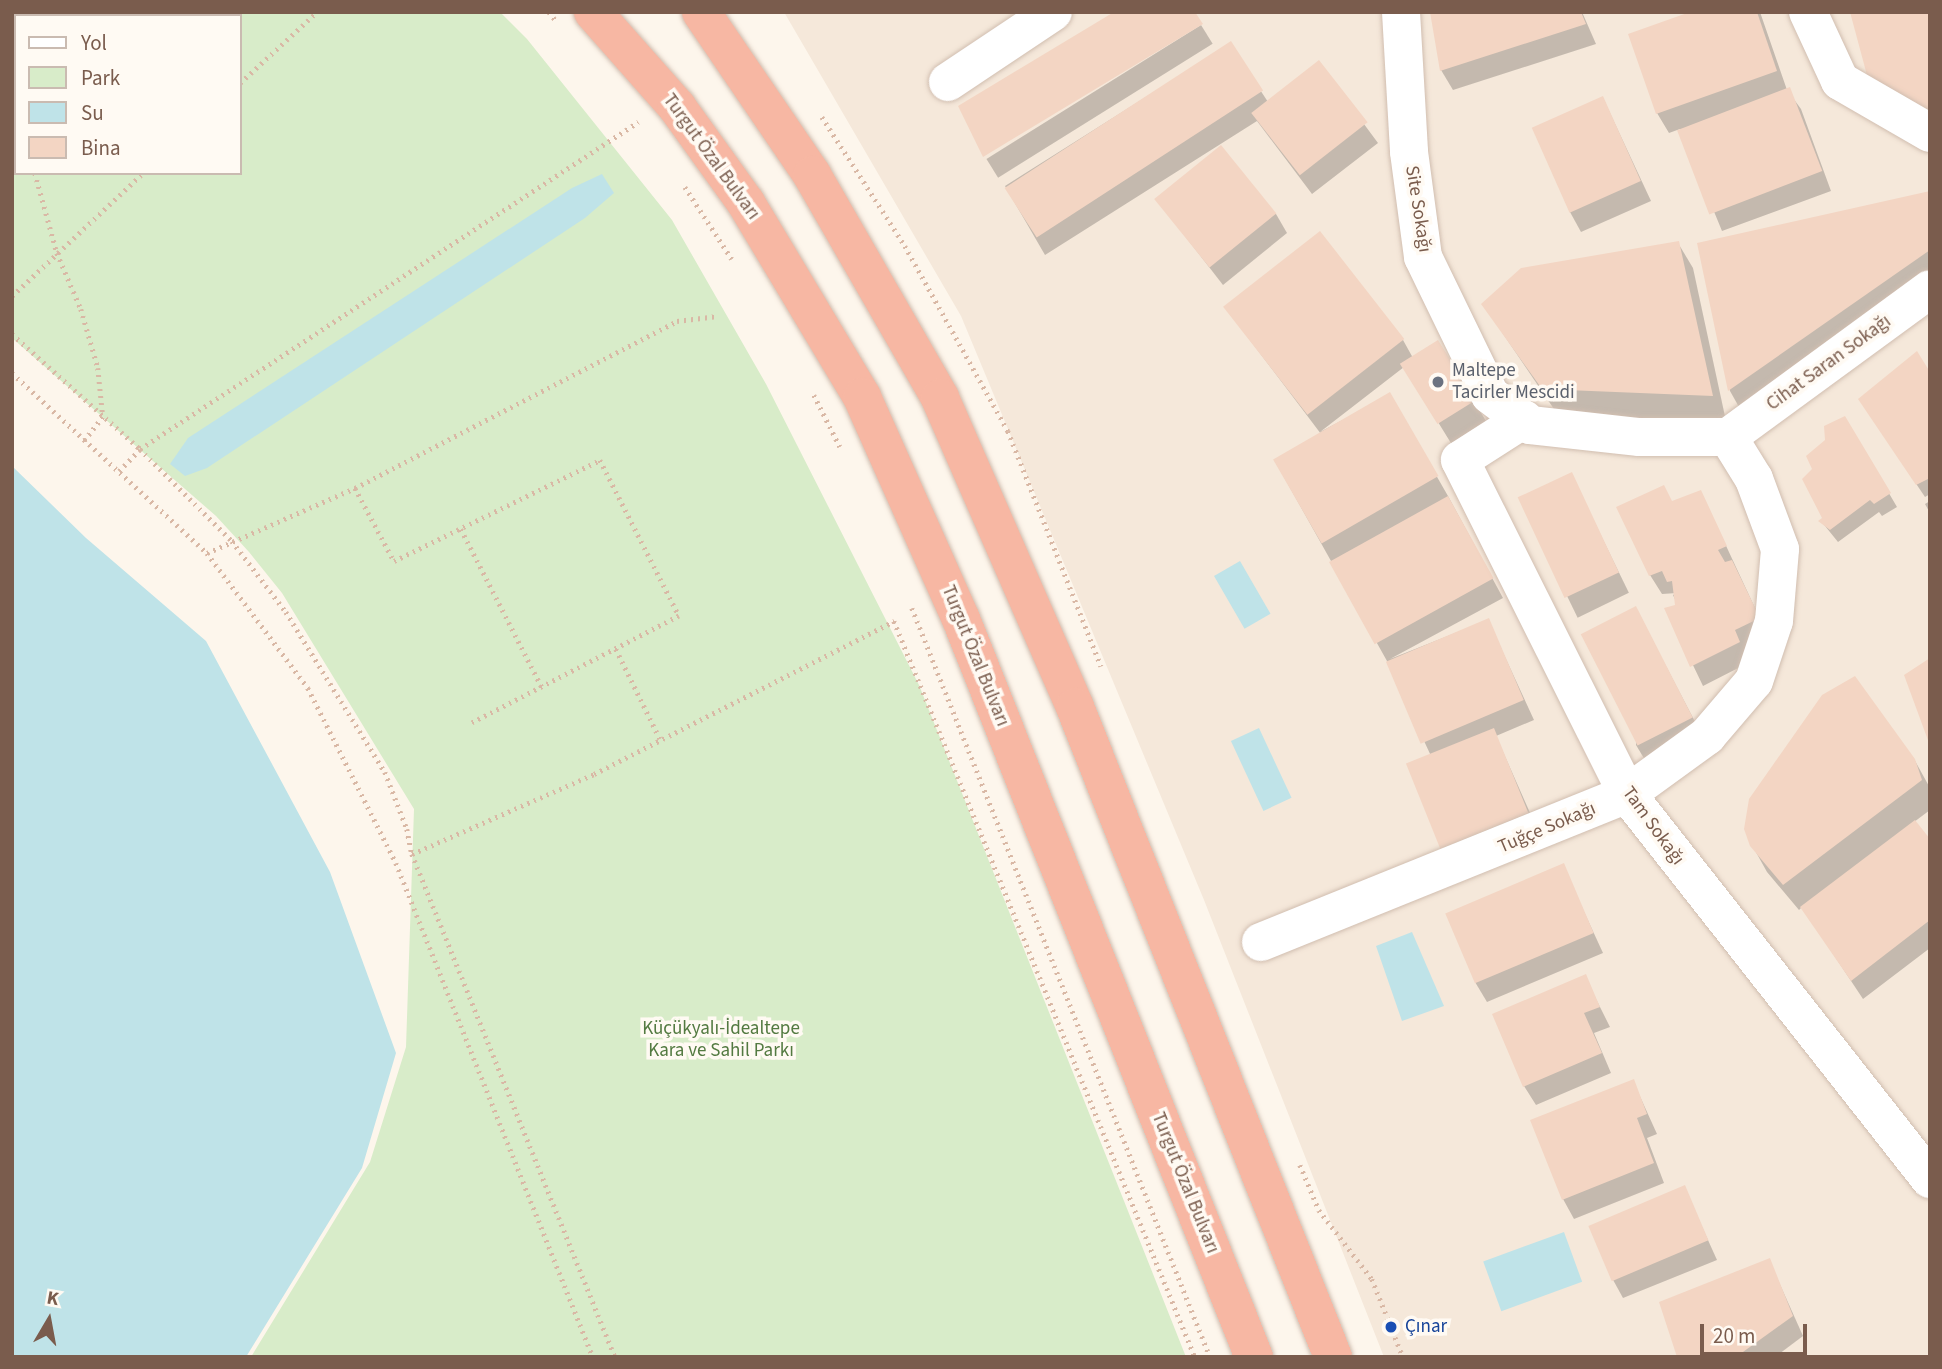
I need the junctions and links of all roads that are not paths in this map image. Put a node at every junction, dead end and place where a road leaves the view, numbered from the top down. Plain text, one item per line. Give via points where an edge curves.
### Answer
1 (701, 12) edge
2 (1053, 12) edge
3 (1401, 12) edge
4 (1808, 12) edge
5 (590, 18) edge
6 (948, 82) dead end
7 (1930, 133) edge
8 (1930, 289) edge
9 (1524, 419) junction
10 (1728, 437) junction
11 (1627, 794) junction
12 (1261, 942) dead end
13 (1927, 1170) edge
14 (1254, 1357) edge
15 (1333, 1357) edge

1 - 15 highway via 812,175 940,398 1075,707
2 - 6 street
3 - 9 street, Site Sokağı via 1409,152 1423,257 1490,395
4 - 7 street via 1840,81
5 - 14 highway, Turgut Özal Bulvarı via 677,107 747,203 862,397 961,619
8 - 10 street, Cihat Saran Sokağı
9 - 10 street, Site Sokağı via 1530,425 1639,437
9 - 11 street, Tam Sokağı via 1460,460
10 - 11 street, Tuğçe Sokağı via 1754,478 1780,549 1774,621 1754,681 1707,736
11 - 12 street, Tuğçe Sokağı
11 - 13 street, Tam Sokağı

